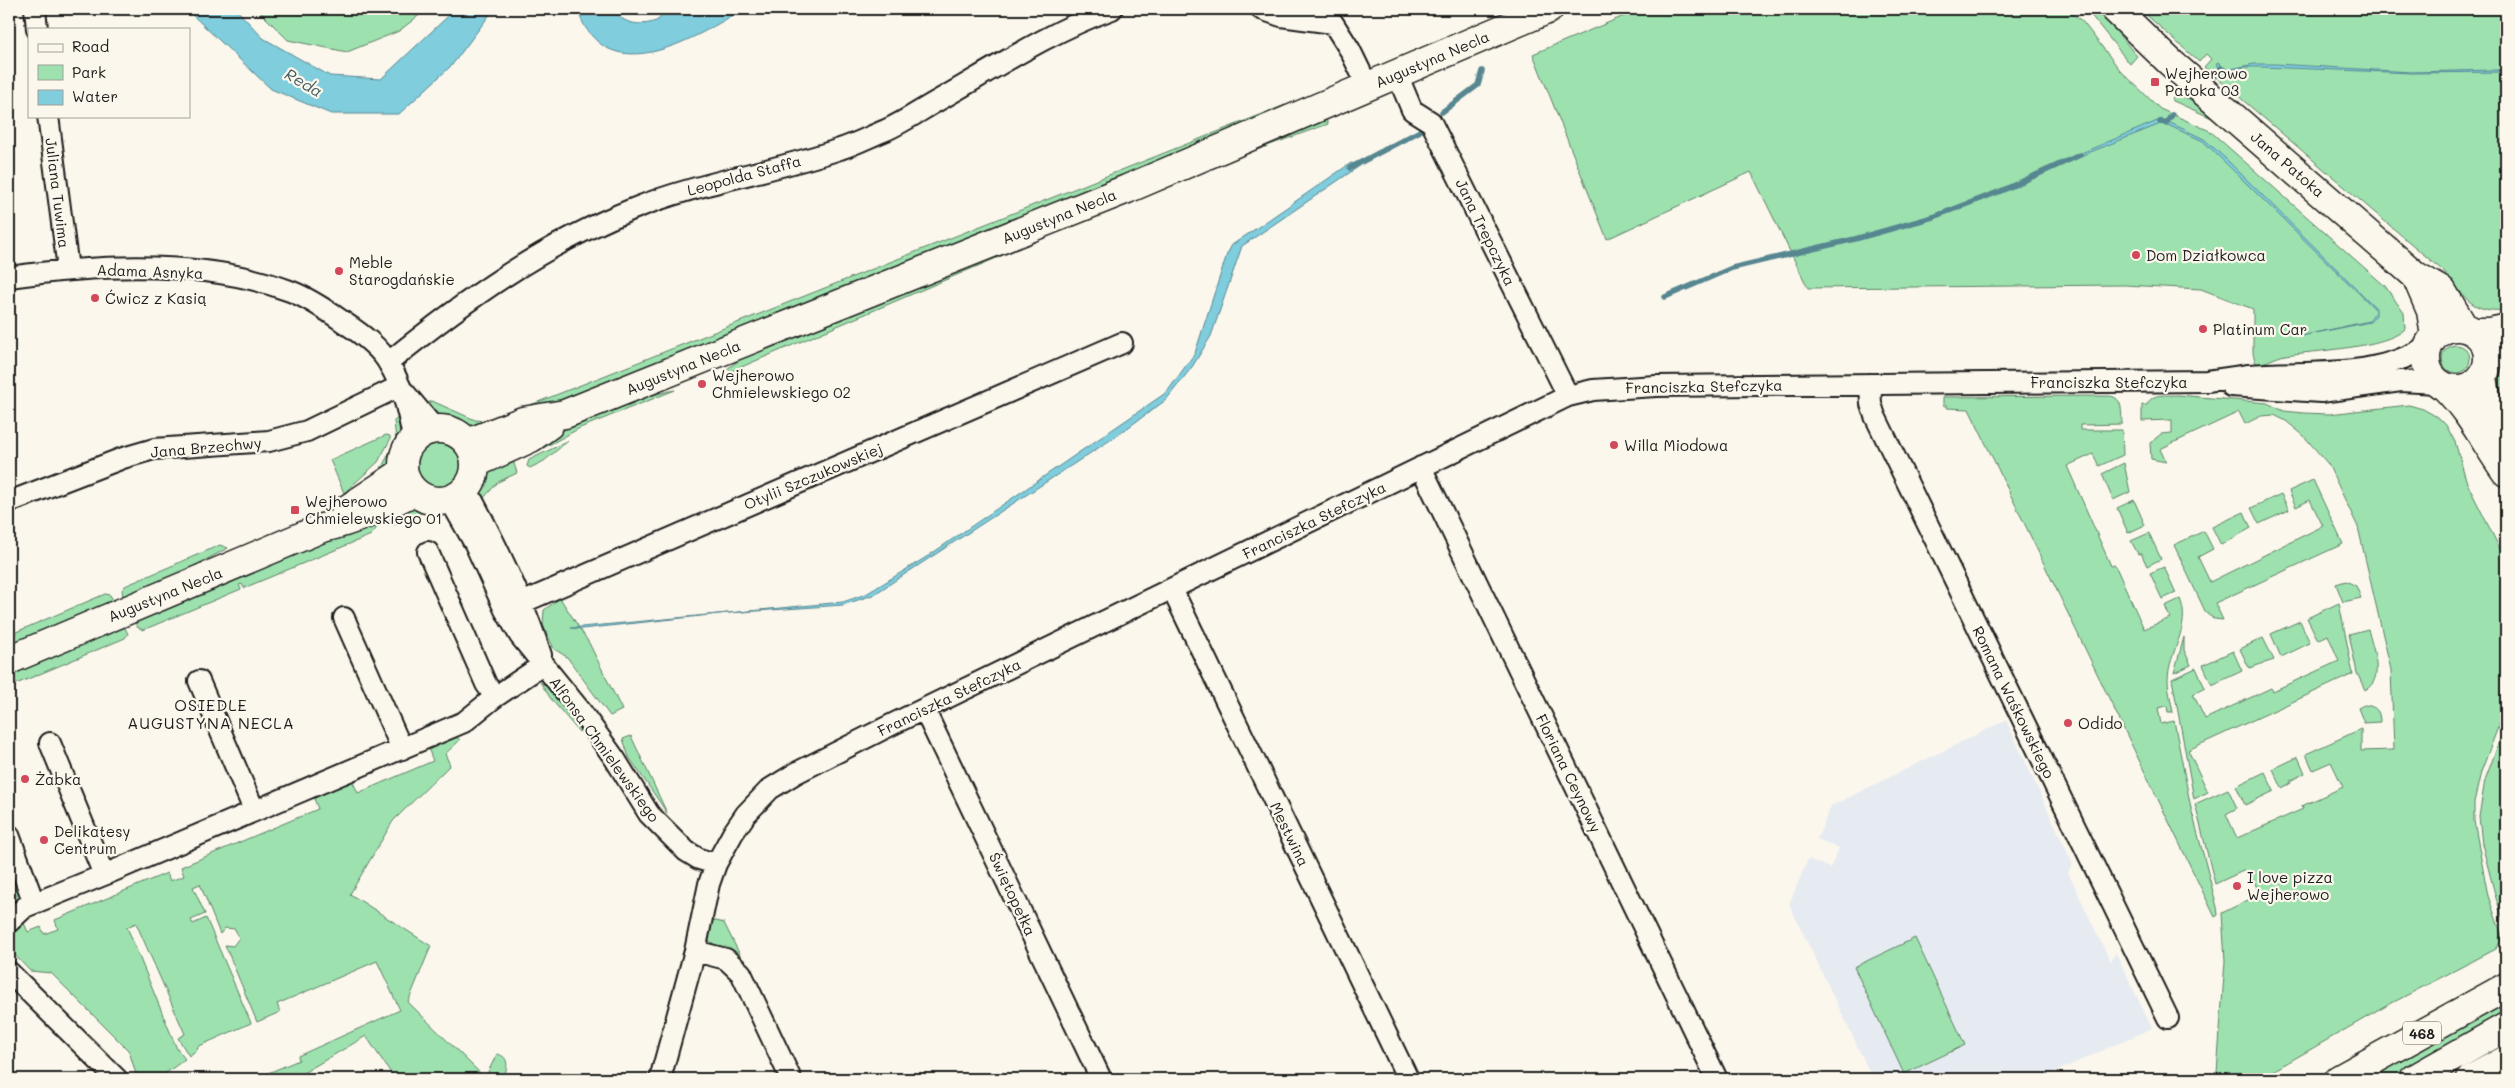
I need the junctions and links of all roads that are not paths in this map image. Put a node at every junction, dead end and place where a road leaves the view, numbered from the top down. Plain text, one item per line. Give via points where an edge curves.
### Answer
1 (34, 9) edge
2 (1112, 9) edge
3 (1261, 9) edge
4 (1549, 9) edge
5 (2115, 9) edge
6 (1330, 16) edge
7 (37, 28) edge
8 (1397, 74) junction
9 (1368, 87) junction
10 (48, 118) edge
11 (68, 269) junction
12 (2416, 276) junction
13 (9, 277) edge
14 (2506, 328) edge
15 (2469, 330) junction
16 (2432, 340) junction
17 (1122, 342) dead end
18 (389, 362) junction
19 (2492, 366) edge
20 (2312, 383) junction
21 (1870, 384) junction
22 (2441, 385) junction
23 (400, 386) junction
24 (1568, 396) junction
25 (424, 434) junction
26 (472, 453) junction
27 (2506, 458) edge
28 (1421, 467) junction
29 (2506, 472) edge
30 (408, 482) junction
31 (458, 495) junction
32 (9, 502) edge
33 (428, 552) dead end
34 (1172, 589) junction
35 (513, 607) junction
36 (344, 618) dead end
37 (9, 660) edge
38 (544, 664) junction
39 (199, 682) dead end
40 (495, 697) junction
41 (924, 709) junction
42 (50, 743) dead end
43 (402, 749) junction
44 (254, 810) junction
45 (9, 839) edge
46 (716, 864) junction
47 (104, 875) junction
48 (34, 903) junction
49 (9, 922) edge
50 (695, 951) junction
51 (9, 972) edge
52 (2506, 987) edge
53 (2168, 1018) dead end
54 (2506, 1027) edge
55 (2506, 1060) edge
56 (117, 1079) edge
57 (660, 1079) edge
58 (791, 1079) edge
59 (1101, 1079) edge
60 (1408, 1079) edge
61 (1716, 1079) edge
62 (2339, 1079) edge
63 (2414, 1079) edge
64 (2471, 1079) edge

1 - 7 street
2 - 18 street, Leopolda Staffa via 1063,29 889,129 841,149 680,192 633,208 582,232 484,288
3 - 6 street via 1281,16
4 - 8 main road, Augustyna Necla
5 - 12 main road, Jana Patoka via 2170,62
6 - 9 street
8 - 9 main road, Augustyna Necla
8 - 24 street, Jana Trepczyka via 1412,110 1431,122
9 - 26 main road, Augustyna Necla via 1127,189 565,414 523,421
10 - 11 street, Juliana Tuwima
11 - 13 street, Adama Asnyka
11 - 18 street, Adama Asnyka via 184,269 238,276 290,291 326,310 362,335
12 - 15 main road via 2442,292
12 - 16 main road, Jana Patoka via 2431,311
14 - 15 main road via 2490,332
15 - 16 main road via 2453,327
15 - 19 main road via 2487,347
16 - 20 street, Franciszka Stefczyka via 2398,362 2358,369
16 - 22 main road via 2426,365
17 - 35 street, Otylii Szczukowskiej
18 - 23 street, Adama Asnyka
19 - 22 main road via 2466,388
19 - 27 main road via 2488,407
20 - 21 street, Franciszka Stefczyka via 2248,388 2207,381
20 - 22 street, Franciszka Stefczyka via 2356,389 2401,381
21 - 24 street, Franciszka Stefczyka via 1623,387
21 - 53 street, Romana Waśkowskiego via 1875,416
22 - 29 main road via 2469,415
23 - 25 street, Adama Asnyka
23 - 32 street, Jana Brzechwy via 307,431 269,441 154,449
24 - 28 street, Franciszka Stefczyka
25 - 26 main road via 453,432
25 - 30 main road via 406,448 403,460
26 - 31 main road via 472,482
28 - 34 street, Franciszka Stefczyka
28 - 61 street, Floriana Ceynowy
30 - 31 main road via 430,500
30 - 37 main road, Augustyna Necla via 322,528
31 - 35 street, Alfonsa Chmielewskiego via 475,544
33 - 40 street via 486,684
34 - 41 street, Franciszka Stefczyka
34 - 60 street, Mestwina
35 - 38 street, Alfonsa Chmielewskiego via 520,636
36 - 43 street
38 - 40 street
38 - 46 street, Alfonsa Chmielewskiego via 615,759 649,814 686,851
39 - 44 street
40 - 43 street via 464,722
41 - 46 street, Franciszka Stefczyka via 796,772 770,789 746,814
41 - 59 street, Świętopełka
42 - 47 street
43 - 44 street
44 - 47 street
45 - 48 street
46 - 50 street, Franciszka Stefczyka
47 - 48 street
48 - 49 street
50 - 57 street, Franciszka Stefczyka
50 - 58 street via 726,959 741,972
51 - 56 street
52 - 62 main road, 468
54 - 63 main road, 468
55 - 64 main road

